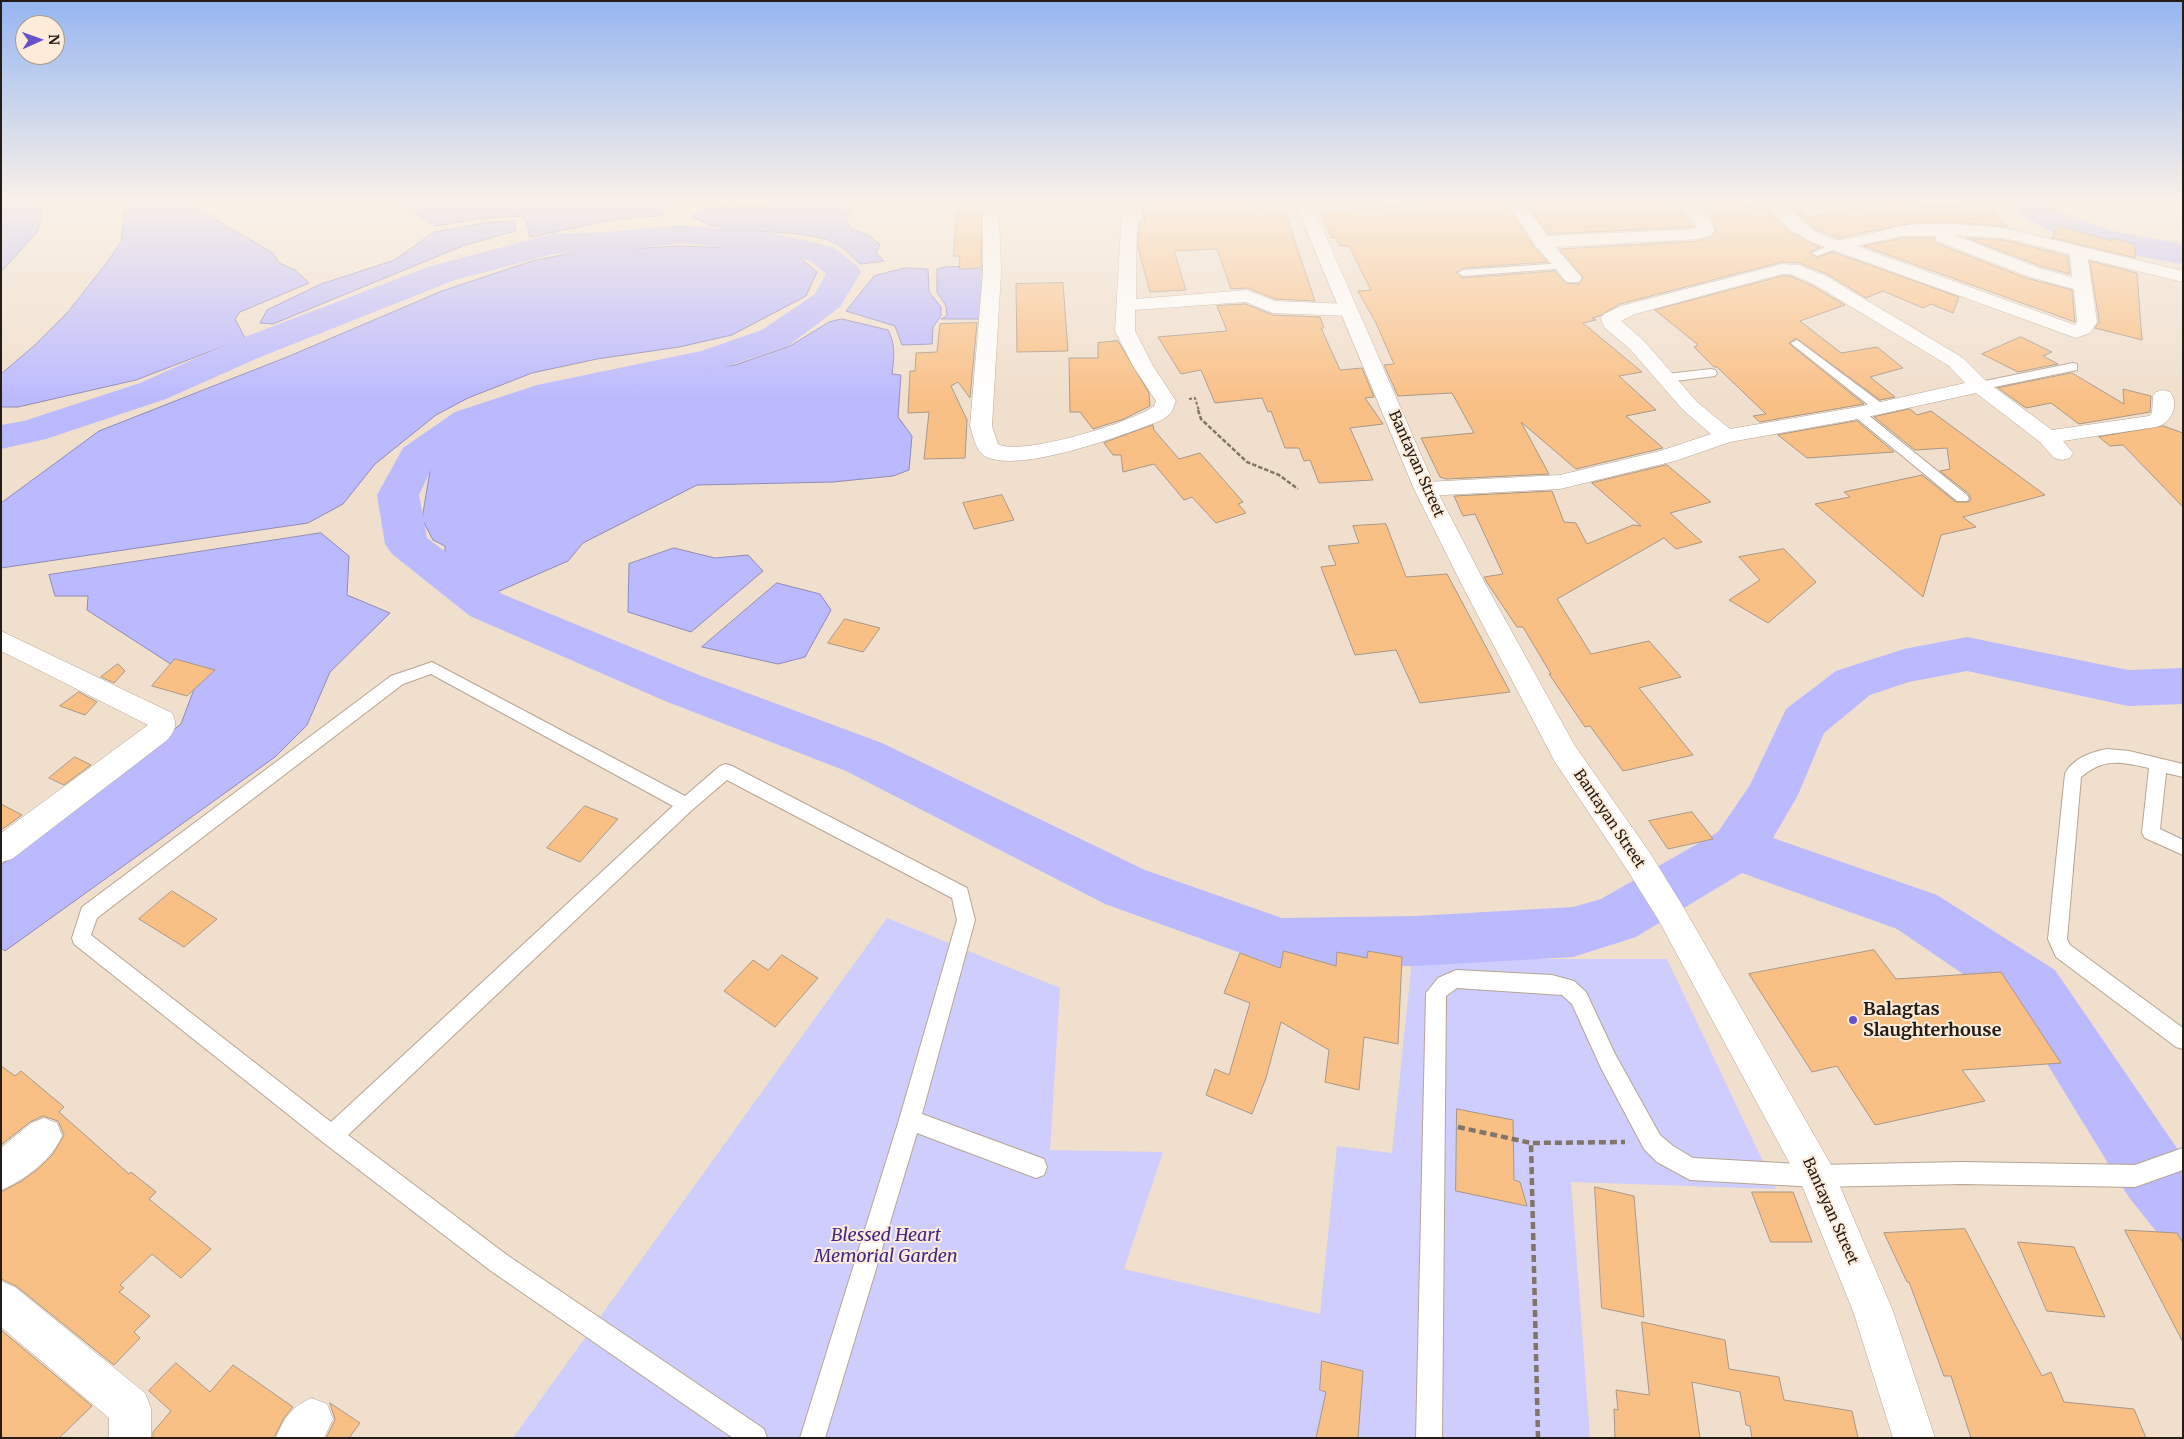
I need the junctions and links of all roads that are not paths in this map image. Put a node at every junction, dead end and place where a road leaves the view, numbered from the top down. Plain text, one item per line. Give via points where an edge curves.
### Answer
1 (992, 267) edge
2 (1128, 267) edge
3 (1331, 267) edge
4 (1565, 267) edge
5 (1898, 267) edge
6 (2021, 267) edge
7 (2079, 267) edge
8 (2145, 267) edge
9 (1569, 272) joint
10 (1463, 273) dead end
11 (2183, 277) edge
12 (2081, 285) junction
13 (1126, 305) junction
14 (1349, 310) junction
15 (1797, 343) dead end
16 (2073, 367) dead end
17 (1711, 373) dead end
18 (1667, 378) junction
19 (1980, 386) junction
20 (2163, 396) dead end
21 (1880, 408) junction
22 (1858, 413) junction
23 (1726, 436) junction
24 (2048, 437) junction
25 (2062, 453) dead end
26 (1425, 489) junction
27 (1962, 498) dead end
28 (1, 640) edge
29 (2158, 765) junction
30 (2183, 771) edge
31 (686, 805) junction
32 (2183, 848) edge
33 (1, 850) edge
34 (2183, 1040) edge
35 (910, 1120) junction
36 (44, 1136) dead end
37 (332, 1136) junction
38 (1652, 1142) joint
39 (2183, 1159) edge
40 (6, 1160) edge
41 (1036, 1168) dead end
42 (1817, 1176) junction
43 (2135, 1176) joint
44 (1, 1302) edge
45 (130, 1438) edge
46 (755, 1438) edge
47 (812, 1438) edge
48 (1429, 1438) edge
49 (1914, 1438) edge

1 - 13 street via 980,426 992,450 1011,454 1084,441 1164,410 1166,401 1143,366 1126,331
2 - 13 street
3 - 14 street, Bantayan Street
4 - 9 street
5 - 12 street via 2076,332 2084,329 2087,322
6 - 12 street
7 - 12 street
8 - 11 street
9 - 10 lane
13 - 14 street via 1247,296 1273,307
14 - 26 street, Bantayan Street
15 - 21 lane
16 - 19 lane
17 - 18 lane
18 - 19 street via 1637,344 1611,323 1611,318 1628,310 1787,268 1820,280 1920,339 1956,362
18 - 23 street via 1690,406
19 - 21 street
19 - 24 street
20 - 24 street via 2162,415 2156,421
21 - 22 street
22 - 23 street
22 - 27 lane
23 - 26 street via 1667,456 1560,482
24 - 25 street
26 - 42 street, Bantayan Street via 1565,754 1670,912
28 - 33 street via 162,720 162,728 156,734
29 - 30 lane
29 - 32 lane via 2151,833
29 - 34 lane via 2100,757 2086,762 2073,774 2057,939 2063,951
31 - 35 lane via 726,771 960,893 966,920
31 - 37 lane
31 - 37 lane via 432,668 397,680 89,913 81,938
35 - 41 lane
35 - 47 lane
36 - 40 street
37 - 46 lane via 499,1263
38 - 42 lane via 1690,1170
38 - 48 lane via 1608,1061 1579,998 1567,986 1456,979 1436,993
39 - 43 lane
42 - 43 lane via 1962,1173
42 - 49 street, Bantayan Street via 1873,1311
44 - 45 street via 130,1408

